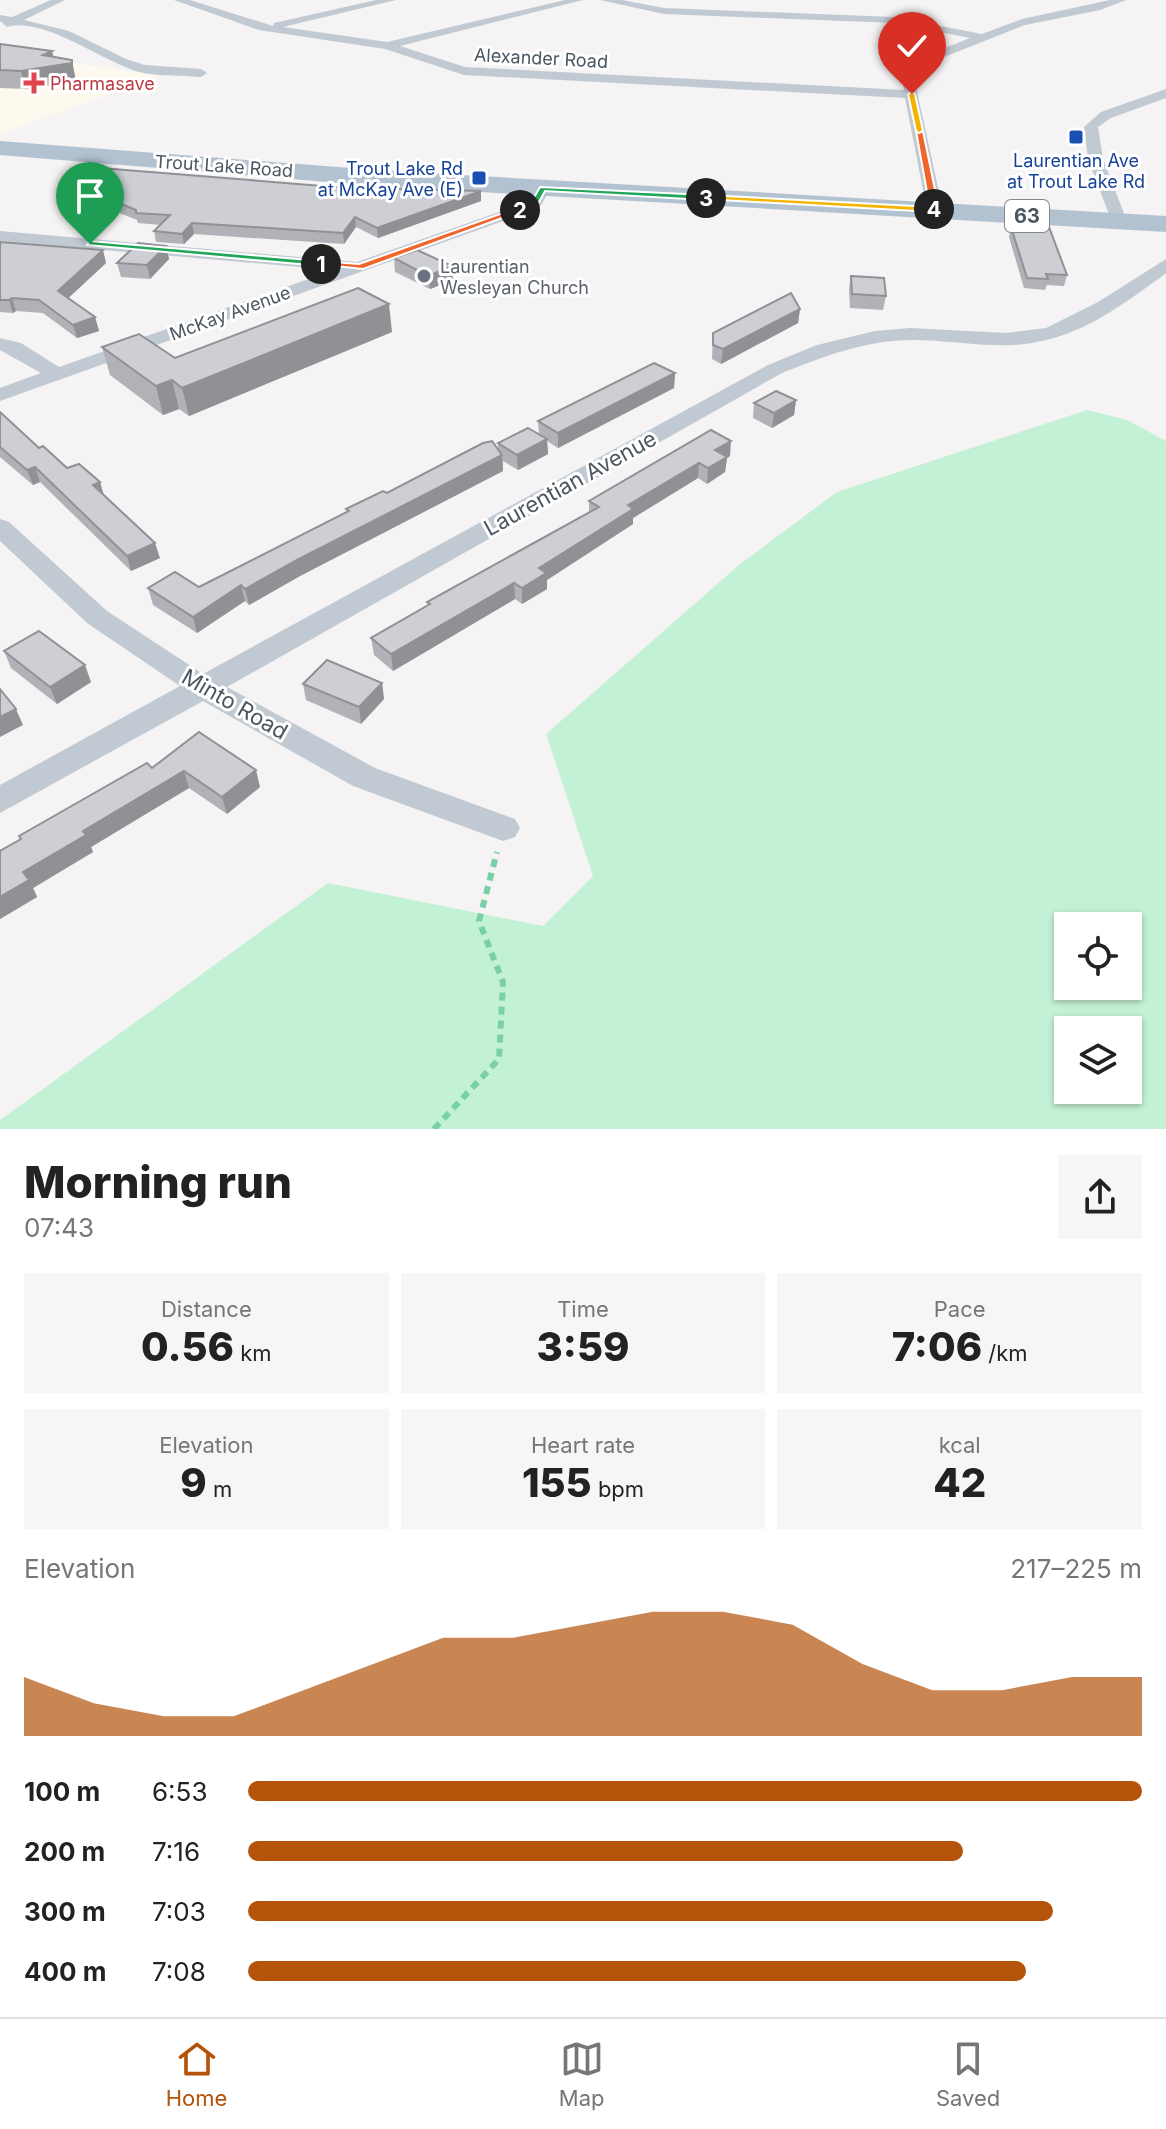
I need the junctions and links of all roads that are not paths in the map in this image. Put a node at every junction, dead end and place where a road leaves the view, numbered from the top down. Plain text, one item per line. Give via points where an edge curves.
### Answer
1 (60, 0) edge
2 (179, 0) edge
3 (391, 0) edge
4 (578, 0) edge
5 (605, 0) edge
6 (1121, 0) edge
7 (199, 1) edge
8 (3, 23) edge
9 (263, 28) junction
10 (981, 37) junction
11 (387, 46) junction
12 (201, 73) dead end
13 (1166, 93) edge
14 (912, 94) junction
15 (0, 148) edge
16 (543, 188) junction
17 (935, 210) junction
18 (1119, 221) junction
19 (1166, 224) edge
20 (0, 236) edge
21 (360, 267) junction
22 (1165, 267) edge
23 (0, 344) edge
24 (57, 375) junction
25 (0, 395) edge
26 (3, 536) edge
27 (202, 687) junction
28 (0, 800) edge
29 (503, 828) road end

1 - 8 street
2 - 7 street, Alexander Road
3 - 9 street
4 - 11 street
5 - 10 street via 664,11 894,20
6 - 10 street via 1044,15
7 - 9 street, Alexander Road via 223,16
8 - 12 street via 65,33 144,69
9 - 11 street, Alexander Road
10 - 14 street via 911,66 907,73
11 - 14 street, Alexander Road via 440,65 493,75
13 - 18 street via 1106,115 1090,130
14 - 17 street
15 - 16 main road, Trout Lake Road
16 - 17 main road, Trout Lake Road / 63
16 - 21 street, McKay Avenue via 525,208
17 - 18 main road, Trout Lake Road / 63
18 - 19 main road, Trout Lake Road / 63
20 - 21 street
21 - 24 street, McKay Avenue
22 - 27 street, Laurentian Avenue via 1064,329 1041,336 870,336 833,344 775,369
23 - 24 street via 14,347
24 - 25 street, McKay Avenue
26 - 27 street, Minto Road via 97,617
27 - 28 street, Laurentian Avenue
27 - 29 street, Minto Road via 364,777

